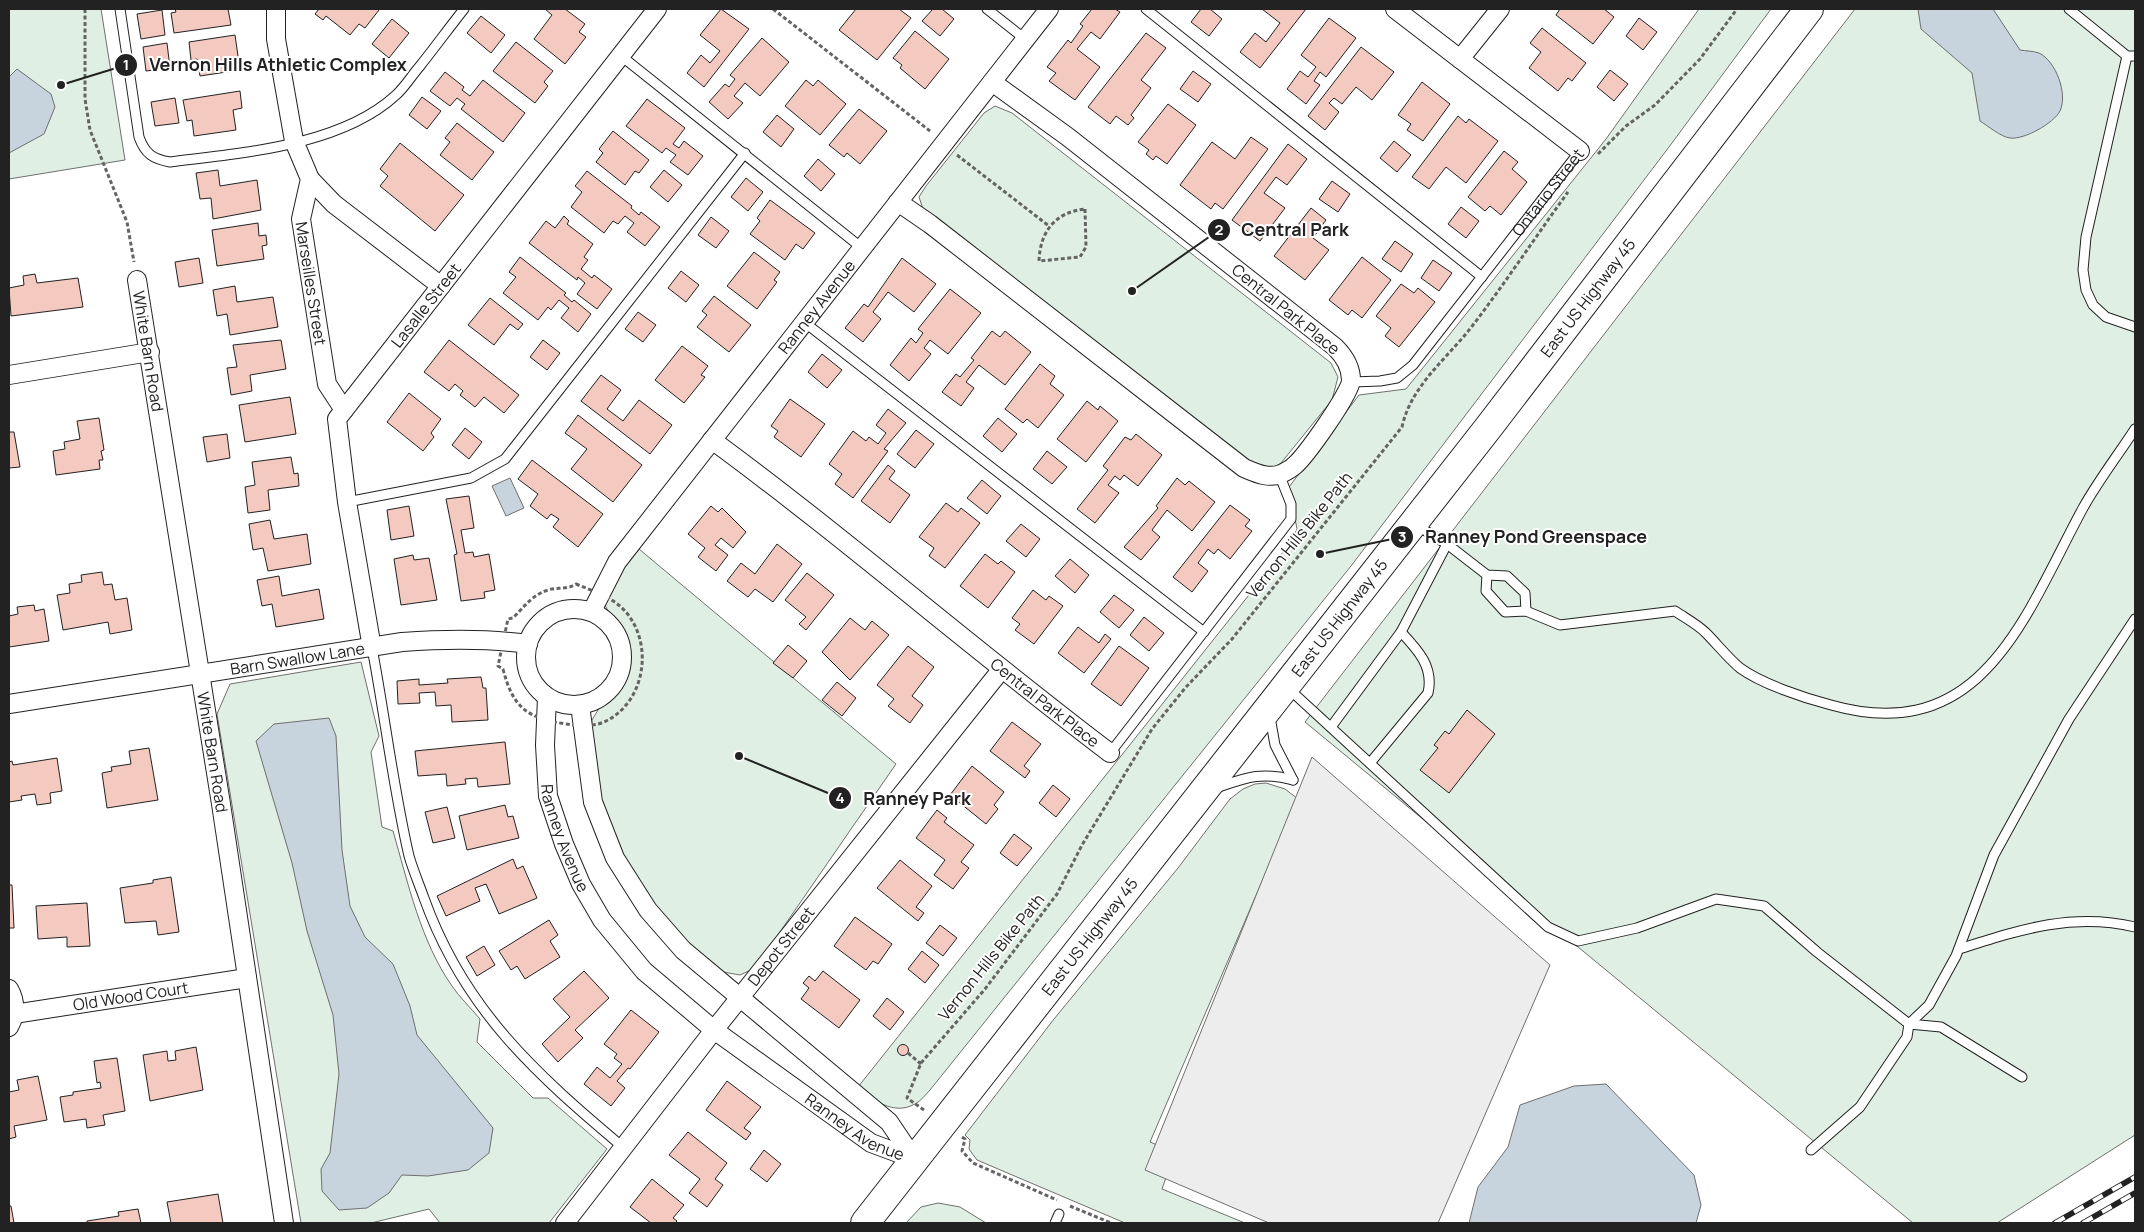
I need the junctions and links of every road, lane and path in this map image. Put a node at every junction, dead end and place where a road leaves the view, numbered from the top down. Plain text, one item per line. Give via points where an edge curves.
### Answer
1 (85, 9) edge
2 (120, 9) edge
3 (276, 9) edge
4 (464, 9) edge
5 (657, 9) edge
6 (773, 9) edge
7 (987, 9) edge
8 (1049, 9) edge
9 (1146, 9) edge
10 (1395, 9) edge
11 (1500, 9) edge
12 (1737, 9) edge
13 (1809, 9) edge
14 (2069, 9) edge
15 (1025, 39) junction
16 (620, 55) junction
17 (2131, 56) edge
18 (1460, 59) junction
19 (992, 82) junction
20 (294, 142) junction
21 (944, 143) junction
22 (744, 153) junction
23 (1588, 154) junction
24 (310, 179) junction
25 (1571, 188) dead end
26 (898, 202) junction
27 (1049, 226) junction
28 (862, 248) junction
29 (1482, 277) junction
30 (137, 280) joint
31 (441, 286) junction
32 (804, 322) junction
33 (2135, 327) edge
34 (150, 352) junction
35 (9, 375) edge
36 (1352, 382) junction
37 (344, 410) junction
38 (2135, 429) edge
39 (712, 440) junction
40 (1279, 474) junction
41 (347, 502) junction
42 (1413, 523) junction
43 (1447, 544) junction
44 (1487, 575) junction
45 (599, 594) junction
46 (592, 611) junction
47 (1526, 611) junction
48 (2135, 619) edge
49 (1204, 632) junction
50 (1401, 632) junction
51 (505, 641) junction
52 (528, 644) junction
53 (372, 648) junction
54 (1001, 670) junction
55 (200, 674) junction
56 (1278, 696) junction
57 (548, 697) junction
58 (9, 704) edge
59 (580, 705) junction
60 (546, 721) junction
61 (582, 726) junction
62 (1331, 728) junction
63 (1110, 753) joint
64 (1370, 763) junction
65 (1201, 793) junction
66 (2135, 927) edge
67 (1959, 948) junction
68 (247, 978) junction
69 (9, 989) edge
70 (741, 998) junction
71 (12, 1021) edge
72 (1909, 1024) junction
73 (714, 1030) junction
74 (908, 1053) dead end
75 (921, 1064) junction
76 (2022, 1076) dead end
77 (906, 1098) dead end
78 (964, 1140) dead end
79 (624, 1148) junction
80 (1811, 1150) dead end
81 (914, 1159) junction
82 (1058, 1200) dead end
83 (1066, 1204) dead end
84 (1058, 1214) dead end
85 (284, 1223) edge
86 (565, 1223) edge
87 (865, 1223) edge
88 (1055, 1223) edge
89 (1111, 1223) edge

1 - 30 path via 85,99 90,130 127,222
2 - 20 lane via 144,151 155,159 170,162 270,149
3 - 20 street via 276,39
4 - 20 lane via 398,94 383,106 319,137
5 - 16 street, Lasalle Street
6 - 21 path
7 - 15 lane
8 - 15 street, Ranney Avenue
9 - 29 lane
10 - 18 street, Ontario Street
11 - 18 street
12 - 23 path via 1700,59 1655,105
13 - 42 main road, East US Highway 45
14 - 17 lane
15 - 19 street, Ranney Avenue
16 - 22 lane
16 - 31 street, Lasalle Street
17 - 33 lane via 2086,238 2083,270 2086,290 2093,305 2106,318
18 - 23 street, Ontario Street
19 - 21 street, Ranney Avenue
19 - 36 street, Central Park Place via 1068,137 1335,347 1350,367
20 - 24 street
21 - 26 street, Ranney Avenue
21 - 27 path
22 - 28 lane
22 - 41 lane via 505,458 471,478
23 - 29 lane, Ontario Street
24 - 31 street via 334,204
24 - 37 street, Marseilles Street via 301,219 327,384
25 - 75 path, Vernon Hills Bike Path via 1473,325 1418,389 1405,412 1402,426 1232,639 1152,729 1082,845 1057,894 985,989
26 - 28 street, Ranney Avenue
26 - 40 street via 1244,468 1262,476
27 - 27 path via 1039,249 1038,261 1080,257 1086,247 1085,209 1063,215
28 - 32 street, Ranney Avenue
29 - 36 lane, Ontario Street via 1413,365 1397,378
30 - 34 street, White Barn Road
31 - 37 street, Lasalle Street
32 - 39 street, Ranney Avenue
32 - 49 lane
34 - 35 street
34 - 55 street, White Barn Road
36 - 40 street via 1347,396 1294,466
37 - 41 street, Lasalle Street via 337,419
38 - 47 lane via 2084,506 2014,633 1990,667 1965,689 1931,707 1896,715 1855,712 1796,696 1741,668 1704,631 1675,611 1560,625
39 - 45 street, Ranney Avenue via 617,562
39 - 54 street, Central Park Place
40 - 49 lane, Central Park Place via 1291,504 1291,519
41 - 53 street, Lasalle Street
42 - 43 lane
42 - 56 main road, East US Highway 45
43 - 44 lane
43 - 50 lane
44 - 47 lane via 1508,576 1525,593
44 - 47 lane via 1486,591 1505,612
45 - 46 street, Ranney Avenue
45 - 51 path via 576,584 548,590 531,598 513,618 508,618
45 - 61 path via 619,605 633,620 642,642 643,664 634,694 620,711 603,722
46 - 52 street via 560,610 545,618 534,630
46 - 59 street via 607,621 618,636 623,653 621,672 612,688 598,699
48 - 67 lane via 2068,719 1994,855
49 - 63 lane, Central Park Place
50 - 62 lane
50 - 64 lane via 1420,652 1431,681 1428,693
51 - 52 street, Barn Swallow Lane
51 - 53 street, Barn Swallow Lane via 444,639
51 - 60 path via 498,666 503,669 512,696 524,711
52 - 57 street via 527,664 534,683
53 - 55 street, Barn Swallow Lane
53 - 79 lane via 410,857 432,919 456,970 495,1026 528,1063
54 - 63 street, Central Park Place
54 - 70 street, Depot Street
55 - 58 street, Barn Swallow Lane
55 - 68 street, White Barn Road
56 - 62 lane
56 - 65 main road, East US Highway 45
56 - 65 lane via 1271,726 1276,745 1293,780 1253,775
57 - 59 street via 563,704
57 - 60 street, Ranney Avenue
59 - 61 street, Ranney Avenue
60 - 61 path
60 - 73 street, Ranney Avenue via 548,796 581,884 602,920 644,972
61 - 70 street, Ranney Avenue via 593,802 615,858 648,910 683,950
62 - 64 lane
64 - 72 lane via 1548,927 1578,941 1637,928 1716,899 1764,906
65 - 81 main road, East US Highway 45
66 - 67 lane via 2108,921 2071,920
67 - 72 lane via 1929,1004
68 - 71 street, Old Wood Court
68 - 85 street, White Barn Road
69 - 71 street, Old Wood Court via 14,1002
70 - 73 street, Depot Street
70 - 81 street, Ranney Avenue via 889,1122
72 - 76 lane via 1941,1027
72 - 80 lane via 1907,1037 1860,1107
73 - 79 street, Depot Street
73 - 81 street, Ranney Avenue via 871,1143
74 - 75 path
75 - 77 path, Vernon Hills Bike Path
78 - 82 path via 962,1151 973,1163
79 - 86 street, Depot Street
81 - 87 main road, East US Highway 45
83 - 89 path
84 - 88 lane

